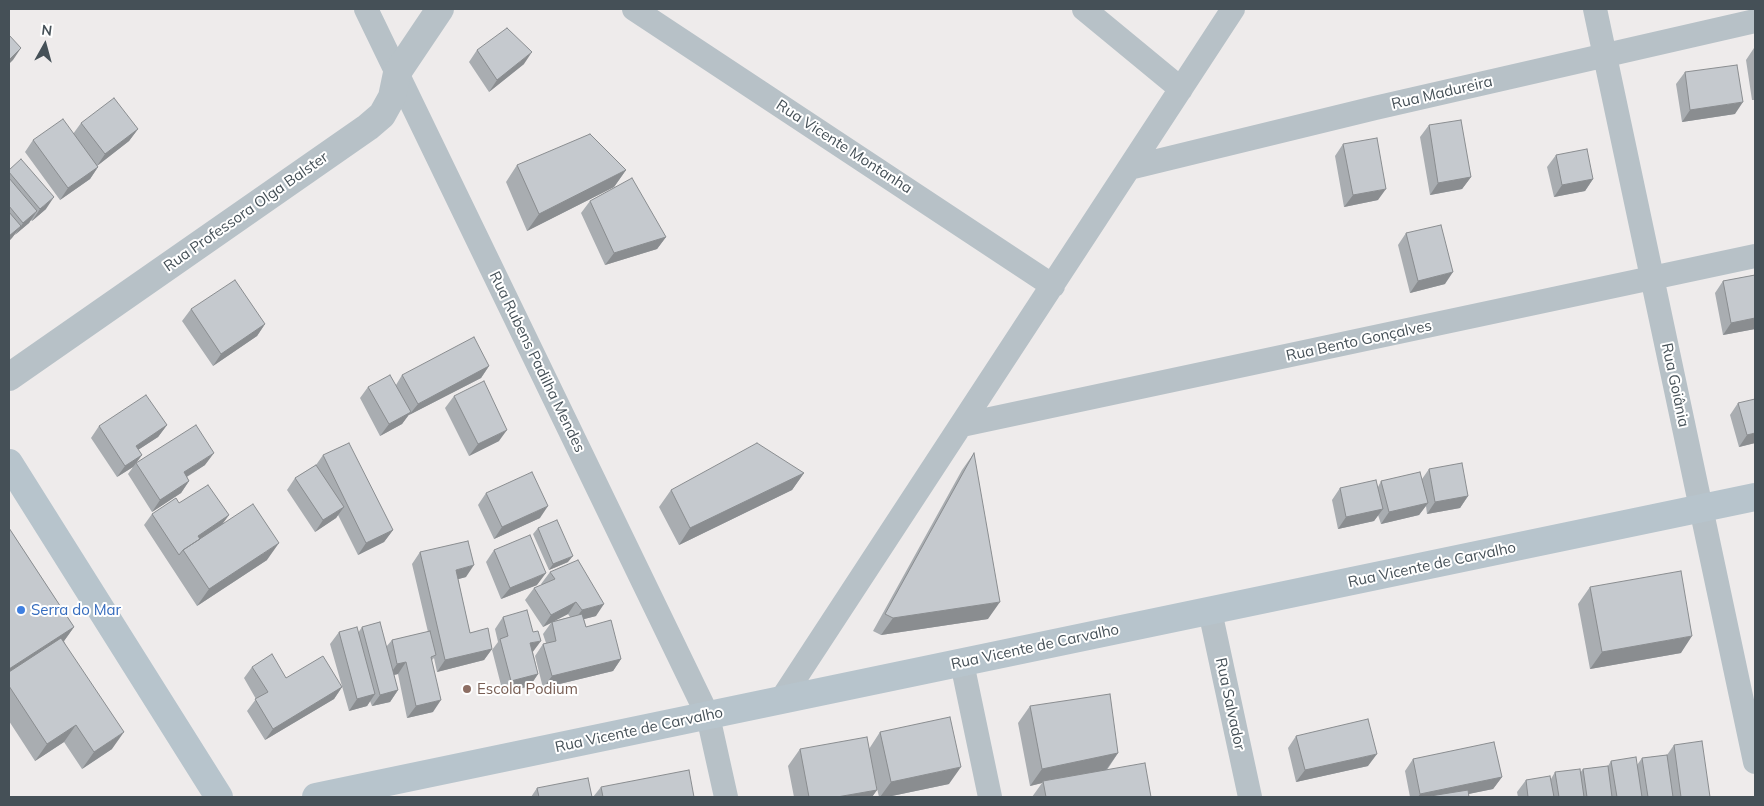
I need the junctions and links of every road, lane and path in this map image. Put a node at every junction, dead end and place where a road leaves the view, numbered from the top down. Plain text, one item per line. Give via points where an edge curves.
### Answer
1 (366, 9) edge
2 (440, 9) edge
3 (634, 9) edge
4 (1084, 9) edge
5 (1233, 9) edge
6 (1595, 9) edge
7 (1755, 21) edge
8 (1605, 55) junction
9 (397, 73) junction
10 (1181, 89) junction
11 (1129, 168) junction
12 (1755, 256) edge
13 (1652, 278) junction
14 (1053, 286) junction
15 (9, 377) edge
16 (962, 425) junction
17 (9, 463) edge
18 (1755, 497) edge
19 (1701, 508) junction
20 (1210, 611) junction
21 (962, 663) junction
22 (781, 700) junction
23 (708, 716) junction
24 (1755, 762) edge
25 (219, 797) edge
26 (316, 797) edge
27 (726, 797) edge
28 (990, 797) edge
29 (1250, 797) edge

1 - 9 street, Rua Rubens Padilha Mendes
2 - 9 street, Rua Professora Olga Balster
3 - 14 street, Rua Vicente Montanha
4 - 10 street
5 - 10 street
6 - 8 street, Rua Goiânia
7 - 8 street, Rua Madureira
8 - 11 street, Rua Madureira
8 - 13 street, Rua Goiânia
9 - 15 street, Rua Professora Olga Balster via 392,97 382,115 368,127
9 - 23 street, Rua Rubens Padilha Mendes
10 - 11 street
11 - 14 street
12 - 13 street, Rua Bento Gonçalves
13 - 16 street, Rua Bento Gonçalves
13 - 19 street, Rua Goiânia
14 - 16 street
16 - 22 street
17 - 25 main road
18 - 19 main road, Rua Vicente de Carvalho
19 - 20 main road, Rua Vicente de Carvalho
19 - 24 street, Rua Goiânia
20 - 21 main road, Rua Vicente de Carvalho
20 - 29 street, Rua Salvador
21 - 22 main road, Rua Vicente de Carvalho
21 - 28 street
22 - 23 main road, Rua Vicente de Carvalho
23 - 26 main road, Rua Vicente de Carvalho
23 - 27 street, Rua Rubens Padilha Mendes

